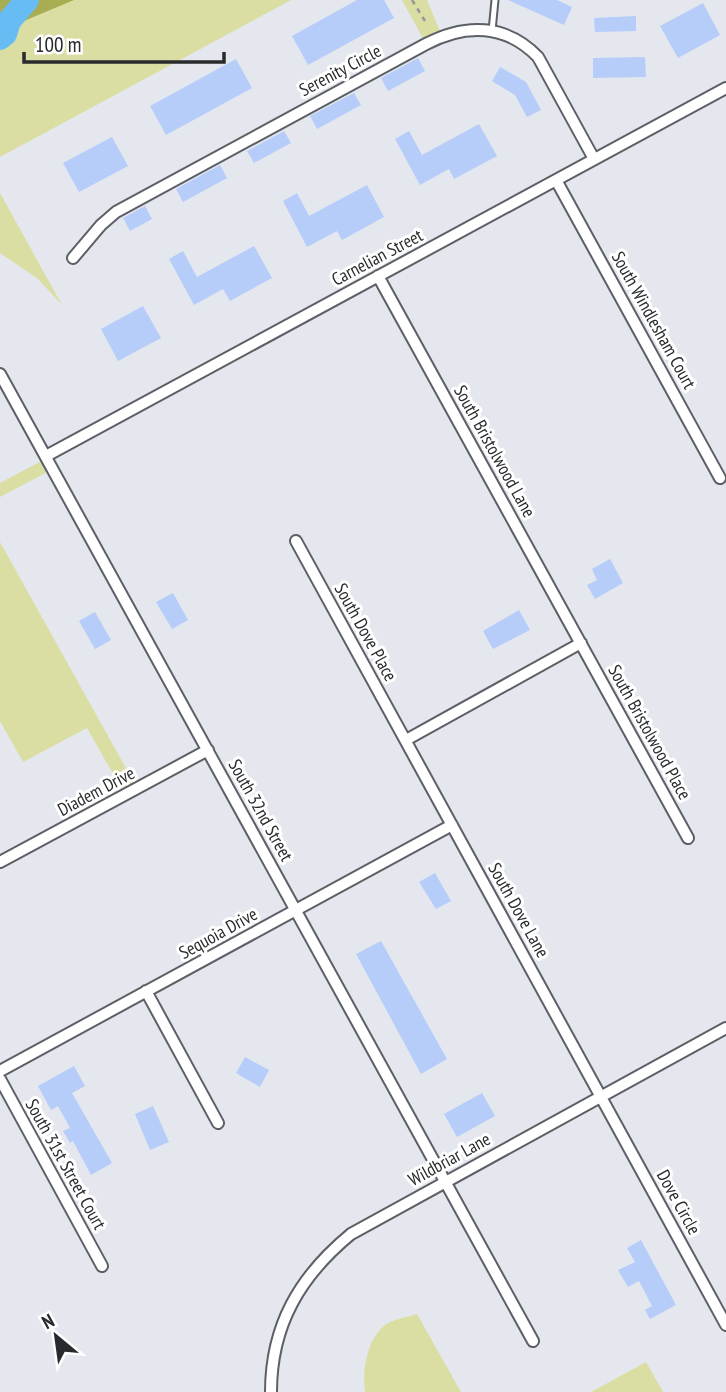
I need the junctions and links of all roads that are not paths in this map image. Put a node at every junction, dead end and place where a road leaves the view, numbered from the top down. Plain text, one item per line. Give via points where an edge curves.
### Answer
1 (495, 0) edge
2 (492, 32) junction
3 (726, 88) edge
4 (594, 159) junction
5 (556, 180) junction
6 (73, 258) dead end
7 (378, 276) junction
8 (0, 374) edge
9 (46, 456) junction
10 (720, 478) dead end
11 (296, 541) dead end
12 (581, 643) junction
13 (406, 740) junction
14 (208, 750) junction
15 (452, 825) junction
16 (688, 838) dead end
17 (0, 862) edge
18 (296, 910) junction
19 (146, 991) junction
20 (726, 1028) edge
21 (0, 1071) edge
22 (0, 1079) edge
23 (601, 1096) junction
24 (218, 1123) dead end
25 (446, 1181) junction
26 (102, 1266) dead end
27 (726, 1325) edge
28 (533, 1341) dead end
29 (271, 1392) edge

1 - 2 lane
2 - 4 street, Serenity Circle via 516,38 538,57
2 - 6 street, Serenity Circle via 453,32 390,63 116,212
3 - 4 street, Carnelian Street
4 - 5 street, Carnelian Street
5 - 7 street, Carnelian Street
5 - 10 street, South Windlesham Court
7 - 9 street, Carnelian Street
7 - 12 street, South Bristolwood Lane
8 - 9 street, South 32nd Street
9 - 14 street, South 32nd Street
11 - 13 street, South Dove Place
12 - 13 street
12 - 16 street, South Bristolwood Place
13 - 15 street, South Dove Lane
14 - 17 street, Diadem Drive
14 - 18 street, South 32nd Street
15 - 18 street, Sequoia Drive
15 - 23 street, South Dove Lane
18 - 19 street, Sequoia Drive
18 - 25 street, South 32nd Street
19 - 21 street, Sequoia Drive
19 - 24 street
20 - 23 street, Wildbriar Lane
22 - 26 street, South 31st Street Court
23 - 25 street, Wildbriar Lane
23 - 27 street, Dove Circle
25 - 28 street, South 32nd Street
25 - 29 street, Wildbriar Lane via 351,1234 313,1269 280,1330

